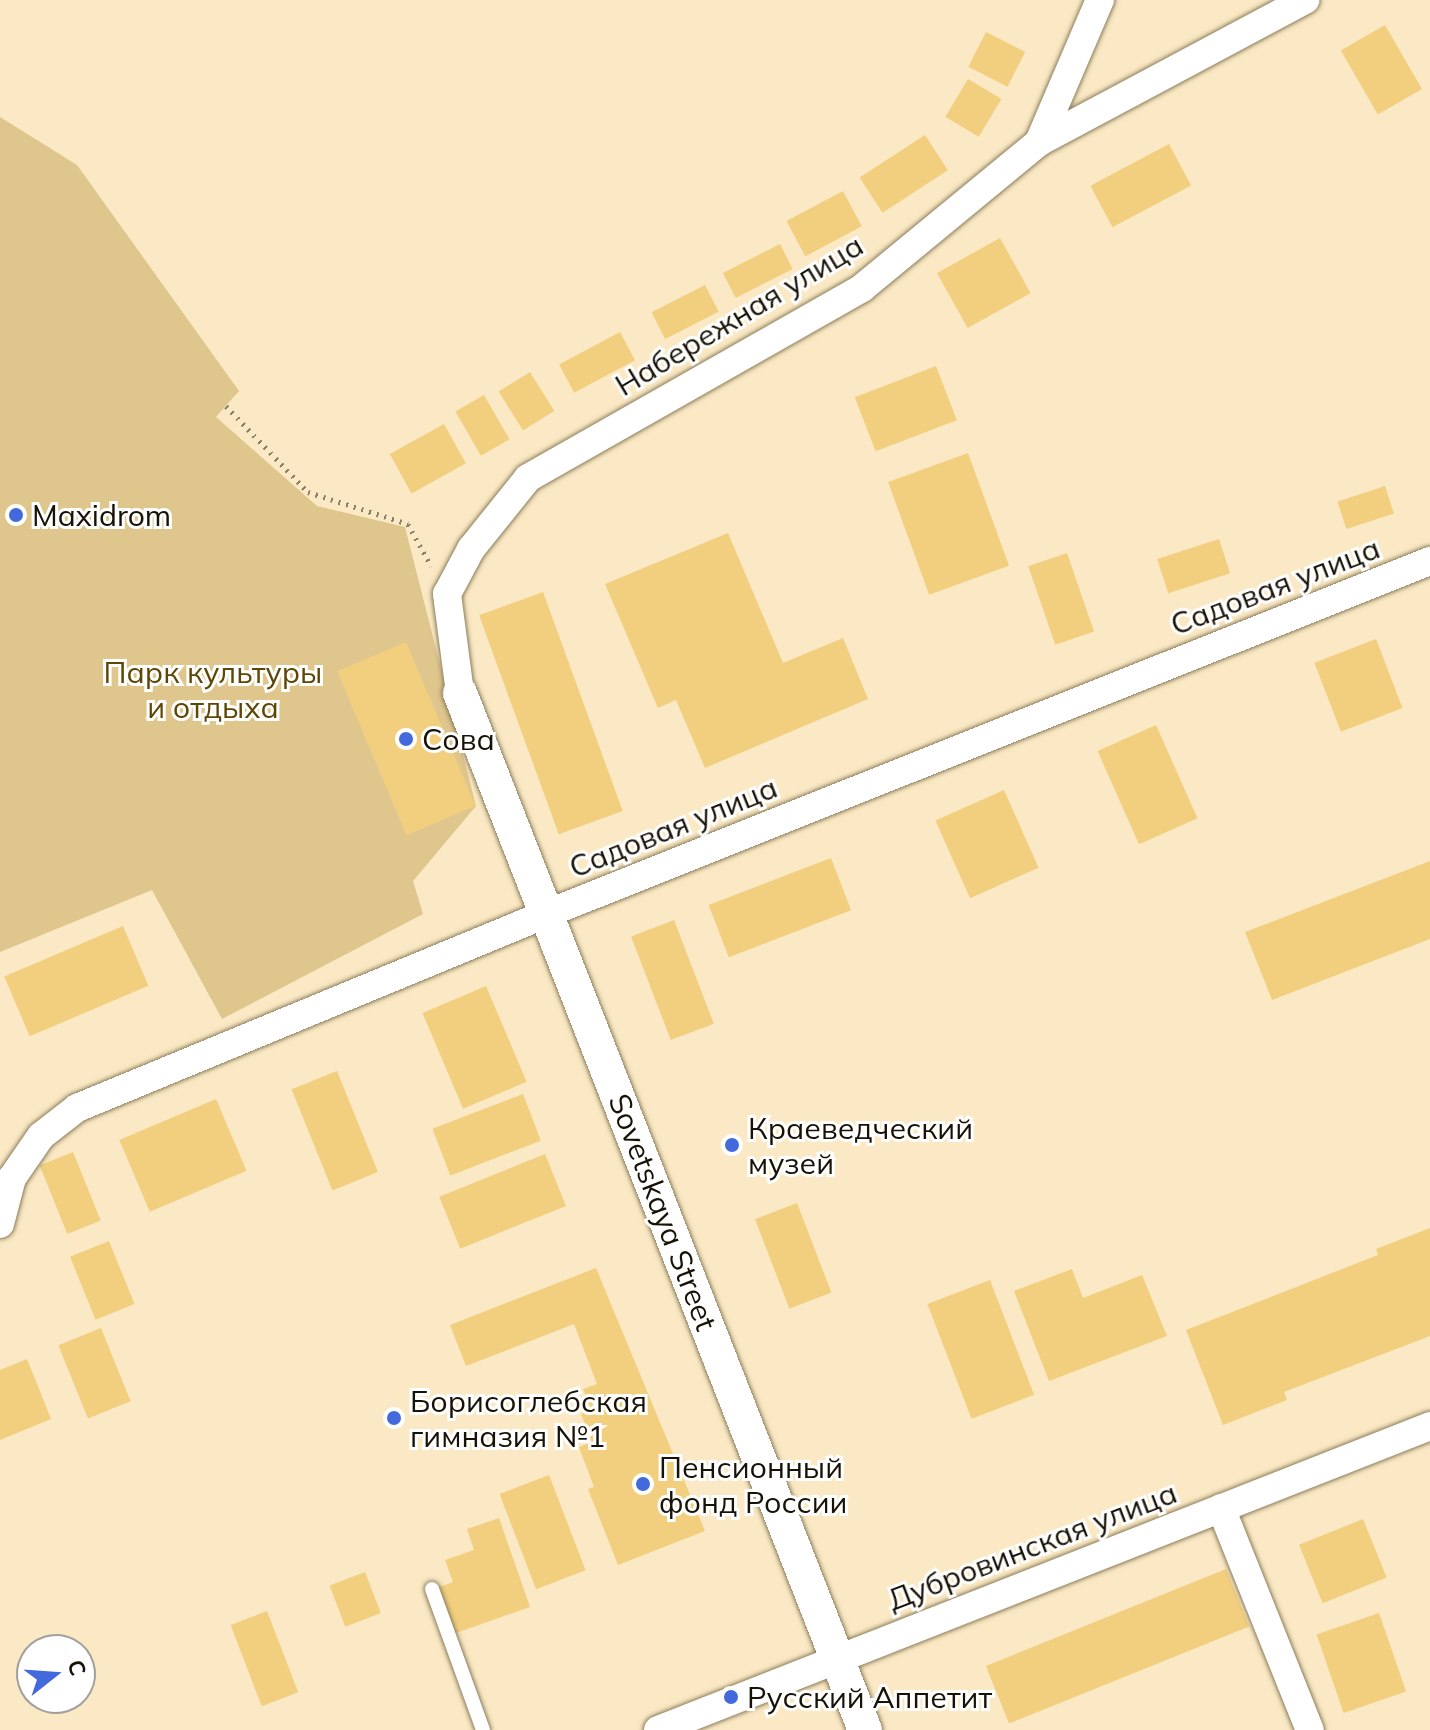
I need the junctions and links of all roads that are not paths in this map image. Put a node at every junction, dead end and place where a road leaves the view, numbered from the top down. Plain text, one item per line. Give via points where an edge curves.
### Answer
1 (1100, 0) edge
2 (1305, 0) edge
3 (1039, 142) junction
4 (1430, 561) edge
5 (460, 693) joint
6 (546, 914) junction
7 (0, 1224) edge
8 (1430, 1426) edge
9 (1221, 1508) junction
10 (432, 1589) dead end
11 (837, 1659) junction
12 (483, 1730) edge
13 (658, 1730) edge
14 (865, 1730) edge
15 (1310, 1730) edge

1 - 3 street
2 - 3 street, Набережная улица
3 - 5 street, Набережная улица via 862,288 528,478 471,549 447,594
4 - 6 street, Садовая улица
5 - 6 street, Sovetskaya Street
6 - 7 street, Садовая улица via 77,1108 41,1136 12,1178
6 - 11 street, Sovetskaya Street
8 - 9 street, Дубровинская улица
9 - 11 street, Дубровинская улица
9 - 15 street
10 - 12 lane
11 - 13 street, Дубровинская улица
11 - 14 street, Sovetskaya Street

